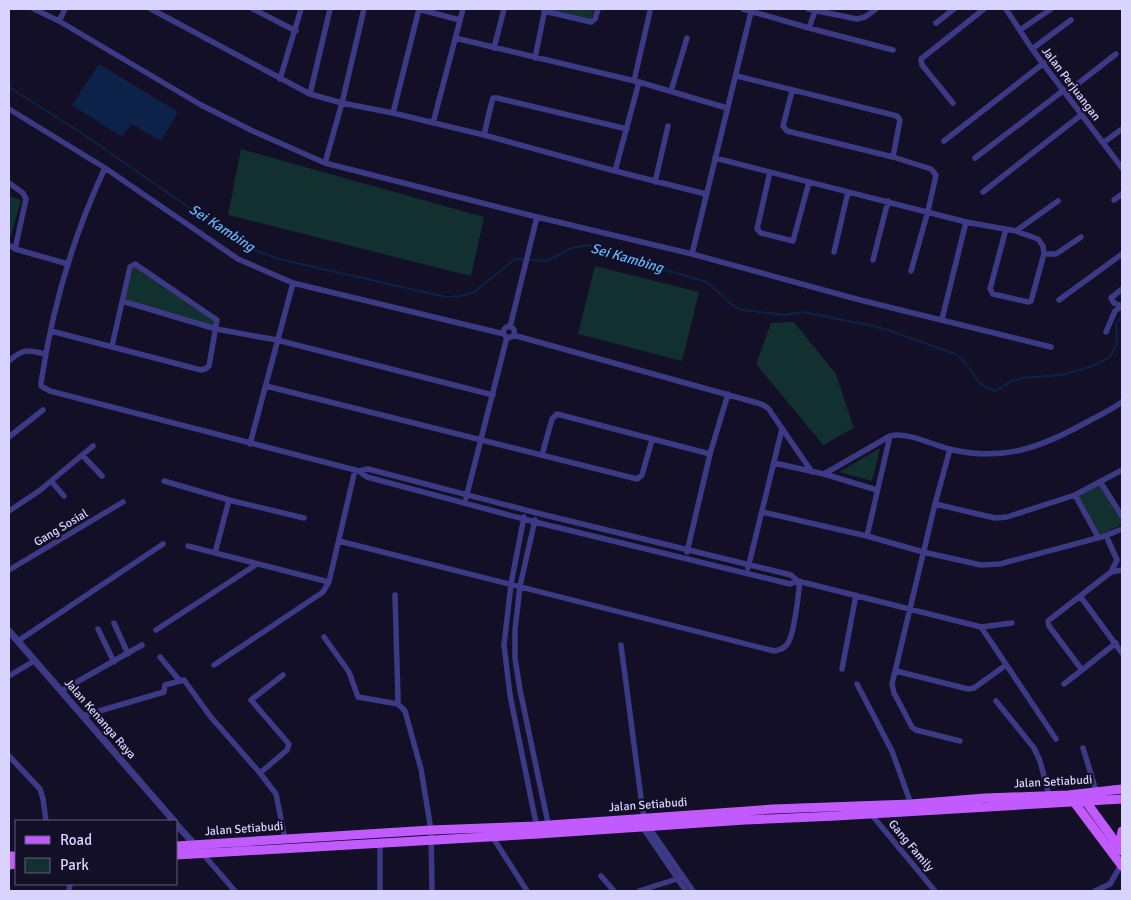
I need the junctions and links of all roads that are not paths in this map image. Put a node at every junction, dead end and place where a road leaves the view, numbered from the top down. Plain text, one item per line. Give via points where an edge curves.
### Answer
1 (34, 9) edge
2 (65, 9) edge
3 (151, 9) edge
4 (253, 9) edge
5 (301, 9) edge
6 (330, 9) edge
7 (364, 9) edge
8 (418, 9) edge
9 (463, 9) edge
10 (504, 9) edge
11 (598, 9) edge
12 (743, 9) edge
13 (876, 9) edge
14 (954, 9) edge
15 (984, 9) edge
16 (1015, 9) edge
17 (1051, 9) edge
18 (545, 10) edge
19 (811, 10) edge
20 (650, 11) dead end
21 (1008, 11) edge
22 (751, 12) junction
23 (460, 20) junction
24 (1072, 20) dead end
25 (59, 21) junction
26 (936, 23) dead end
27 (809, 28) junction
28 (1020, 30) junction
29 (296, 31) junction
30 (455, 38) junction
31 (687, 38) dead end
32 (494, 48) junction
33 (1032, 49) junction
34 (893, 50) dead end
35 (1116, 54) dead end
36 (535, 58) junction
37 (1044, 63) junction
38 (736, 76) junction
39 (280, 79) junction
40 (637, 82) junction
41 (792, 90) junction
42 (671, 91) junction
43 (1065, 92) junction
44 (310, 94) junction
45 (342, 103) junction
46 (954, 103) dead end
47 (727, 108) junction
48 (9, 109) edge
49 (393, 114) junction
50 (1081, 115) junction
51 (434, 123) junction
52 (668, 126) dead end
53 (627, 129) junction
54 (1122, 129) edge
55 (484, 135) junction
56 (944, 141) dead end
57 (1103, 143) junction
58 (893, 157) junction
59 (715, 158) junction
60 (974, 158) dead end
61 (325, 163) junction
62 (106, 168) junction
63 (1122, 168) edge
64 (615, 172) junction
65 (770, 172) junction
66 (655, 182) junction
67 (809, 182) junction
68 (9, 183) edge
69 (848, 192) junction
70 (982, 192) dead end
71 (706, 194) junction
72 (1122, 194) edge
73 (1114, 200) dead end
74 (888, 201) junction
75 (1058, 202) dead end
76 (928, 211) junction
77 (537, 217) junction
78 (966, 222) junction
79 (1006, 229) junction
80 (1016, 231) junction
81 (1081, 236) dead end
82 (9, 245) edge
83 (15, 249) junction
84 (834, 252) dead end
85 (692, 254) junction
86 (1044, 254) junction
87 (1122, 254) edge
88 (873, 260) dead end
89 (68, 264) junction
90 (911, 272) dead end
91 (292, 283) junction
92 (1122, 289) edge
93 (1060, 300) dead end
94 (122, 301) junction
95 (1122, 306) edge
96 (942, 319) junction
97 (510, 327) junction
98 (216, 329) junction
99 (51, 331) junction
100 (1106, 332) dead end
101 (508, 335) junction
102 (277, 340) junction
103 (112, 346) junction
104 (1051, 346) dead end
105 (46, 354) junction
106 (9, 361) edge
107 (266, 386) junction
108 (493, 394) junction
109 (728, 394) junction
110 (1121, 405) edge
111 (43, 410) dead end
112 (782, 429) junction
113 (890, 436) junction
114 (9, 437) edge
115 (652, 440) junction
116 (481, 441) junction
117 (250, 444) junction
118 (93, 446) dead end
119 (950, 449) junction
120 (710, 454) junction
121 (82, 455) junction
122 (542, 455) junction
123 (774, 463) junction
124 (1122, 470) edge
125 (357, 471) junction
126 (812, 472) junction
127 (824, 474) junction
128 (102, 476) dead end
129 (51, 481) junction
130 (164, 481) dead end
131 (1101, 482) junction
132 (877, 490) junction
133 (467, 495) junction
134 (1075, 495) junction
135 (64, 496) dead end
136 (228, 500) junction
137 (123, 502) dead end
138 (465, 504) junction
139 (935, 504) junction
140 (526, 510) junction
141 (9, 511) edge
142 (762, 512) junction
143 (537, 513) junction
144 (1122, 516) edge
145 (304, 518) dead end
146 (524, 519) junction
147 (534, 522) junction
148 (1122, 529) edge
149 (867, 536) junction
150 (1098, 537) junction
151 (1108, 540) dead end
152 (339, 541) junction
153 (162, 544) dead end
154 (188, 546) dead end
155 (688, 550) junction
156 (923, 552) junction
157 (215, 553) junction
158 (686, 559) junction
159 (1117, 560) junction
160 (257, 564) junction
161 (749, 566) junction
162 (1122, 568) edge
163 (9, 570) edge
164 (1111, 572) junction
165 (747, 573) junction
166 (799, 581) junction
167 (328, 582) junction
168 (511, 584) junction
169 (520, 586) junction
170 (395, 595) dead end
171 (856, 595) junction
172 (1080, 596) junction
173 (909, 608) junction
174 (114, 623) dead end
175 (1012, 623) dead end
176 (981, 627) junction
177 (98, 629) dead end
178 (156, 630) dead end
179 (9, 631) edge
180 (324, 637) dead end
181 (18, 641) junction
182 (1116, 643) junction
183 (142, 645) dead end
184 (621, 645) dead end
185 (1122, 653) edge
186 (128, 654) junction
187 (160, 657) dead end
188 (34, 660) junction
189 (114, 662) junction
190 (214, 665) dead end
191 (1006, 665) junction
192 (842, 669) dead end
193 (1082, 670) junction
194 (896, 671) junction
195 (283, 675) dead end
196 (9, 676) edge
197 (180, 681) junction
198 (857, 684) dead end
199 (1064, 684) dead end
200 (61, 691) junction
201 (521, 693) junction
202 (510, 695) junction
203 (996, 701) dead end
204 (398, 704) junction
205 (82, 716) junction
206 (527, 722) junction
207 (516, 724) junction
208 (1056, 739) dead end
209 (960, 741) dead end
210 (1083, 748) dead end
211 (9, 756) edge
212 (260, 773) junction
213 (1122, 789) edge
214 (1097, 796) junction
215 (1071, 798) junction
216 (1082, 798) junction
217 (1122, 798) edge
218 (1052, 799) junction
219 (911, 804) junction
220 (871, 814) junction
221 (46, 820) edge
222 (172, 820) edge
223 (644, 821) junction
224 (1090, 824) junction
225 (178, 826) edge
226 (549, 829) junction
227 (537, 830) junction
228 (1122, 831) edge
229 (431, 835) junction
230 (492, 836) junction
231 (285, 839) junction
232 (380, 843) junction
233 (195, 845) junction
234 (178, 846) edge
235 (1120, 849) edge
236 (202, 854) junction
237 (178, 855) edge
238 (1122, 865) edge
239 (601, 876) dead end
240 (681, 878) junction
241 (235, 891) edge
242 (380, 891) edge
243 (432, 891) edge
244 (528, 891) edge
245 (614, 891) edge
246 (639, 891) edge
247 (686, 891) edge
248 (693, 891) edge
249 (935, 891) edge
250 (1095, 891) edge

1 - 25 street
2 - 25 street
3 - 39 street
4 - 29 street
5 - 29 street
6 - 44 street
7 - 45 street
8 - 23 street
8 - 49 street
9 - 23 street
10 - 32 street
11 - 18 street via 591,22
12 - 22 street
13 - 19 street via 857,19
14 - 26 street
15 - 46 street via 921,59 922,65
16 - 21 street
17 - 28 street
18 - 36 street
19 - 27 street
20 - 40 street
21 - 28 street, Jalan Perjuangan
22 - 27 street
22 - 38 street
23 - 30 street
24 - 33 street
25 - 61 street via 201,104
27 - 34 street
28 - 33 street, Jalan Perjuangan
29 - 39 street
30 - 32 street
30 - 51 street
31 - 42 street
32 - 36 street
33 - 37 street, Jalan Perjuangan
35 - 43 street
36 - 40 street
37 - 43 street, Jalan Perjuangan
37 - 56 street
38 - 41 street
38 - 47 street
39 - 44 street
40 - 42 street
40 - 53 street
41 - 58 street via 898,117
41 - 58 street via 783,126 786,130
42 - 47 street
43 - 50 street, Jalan Perjuangan
43 - 60 street
44 - 45 street
45 - 49 street
45 - 61 street
47 - 59 street
48 - 62 street
49 - 51 street
50 - 57 street, Jalan Perjuangan
50 - 70 street
51 - 55 street
52 - 66 street
53 - 55 street via 494,98
53 - 64 street
54 - 57 street
55 - 64 street
57 - 63 street, Jalan Perjuangan
58 - 76 street via 935,172
59 - 65 street
59 - 71 street
61 - 77 street
62 - 89 street via 89,202
62 - 91 street via 238,260
64 - 66 street
65 - 67 street
65 - 67 street via 757,229 761,234 793,241
66 - 71 street
67 - 69 street
68 - 83 street via 24,193 26,199
69 - 74 street
69 - 84 street
71 - 85 street
72 - 73 street
74 - 76 street
74 - 88 street
75 - 80 street
76 - 78 street
76 - 90 street
77 - 85 street
77 - 97 street
78 - 79 street
78 - 96 street
79 - 80 street
79 - 86 street via 990,288 993,294 1031,301
80 - 86 street via 1038,239 1044,246
81 - 86 street via 1056,254
82 - 83 street
83 - 89 street
85 - 96 street
87 - 93 street
89 - 99 street
91 - 101 street
91 - 102 street
92 - 95 street via 1111,298
94 - 98 street
94 - 98 street via 130,267 135,264 216,319
94 - 103 street
95 - 100 street via 1115,311
96 - 104 street
97 - 101 street via 514,330
97 - 101 street via 504,329
98 - 102 street
98 - 103 street via 209,366 202,370
99 - 103 street
99 - 105 street
101 - 108 street
101 - 109 street
102 - 107 street
102 - 108 street
105 - 106 street via 24,350
105 - 117 street via 41,386 50,391
107 - 116 street
107 - 117 street
108 - 116 street
109 - 112 street via 764,405
109 - 120 street
110 - 119 street via 1066,434 1024,451 987,454
111 - 114 street
112 - 123 street
112 - 126 street
113 - 119 street via 922,440
113 - 127 street
113 - 132 street
115 - 120 street
115 - 122 street via 642,475 637,479
115 - 122 street via 557,414 552,419
116 - 122 street
116 - 133 street
117 - 125 street
118 - 121 street
119 - 139 street
120 - 155 street
121 - 128 street
121 - 129 street
123 - 126 street
123 - 142 street
124 - 131 street
125 - 133 street via 368,469
125 - 138 street via 367,477
125 - 152 street
126 - 127 street
127 - 132 street
129 - 135 street
129 - 141 street
130 - 136 street
131 - 134 street
131 - 144 street
132 - 149 street
133 - 138 street
133 - 140 street
134 - 139 street via 1001,518
134 - 150 street
136 - 145 street
136 - 157 street
137 - 163 street, Gang Sosial
138 - 146 street
139 - 156 street
140 - 143 street
140 - 146 street
142 - 149 street
142 - 161 street
143 - 147 street
143 - 155 street
146 - 147 street
146 - 168 street
147 - 158 street
147 - 169 street
148 - 150 street
149 - 156 street
150 - 156 street via 992,565
151 - 159 street
152 - 167 street
152 - 168 street
153 - 181 street
154 - 157 street
155 - 158 street
155 - 161 street
156 - 173 street
157 - 160 street
158 - 165 street
159 - 162 street
159 - 164 street
160 - 167 street
160 - 178 street
161 - 165 street
161 - 166 street via 791,575
162 - 164 street
164 - 172 street
165 - 166 street via 790,584
166 - 169 street via 791,636 787,644 774,651
166 - 171 street
167 - 190 street via 322,594
168 - 169 street
168 - 202 street via 504,645
169 - 201 street via 515,658
170 - 204 street
171 - 173 street
171 - 192 street
172 - 182 street
172 - 193 street via 1048,623
173 - 176 street
173 - 194 street
174 - 186 street
175 - 176 street
176 - 191 street
177 - 189 street
179 - 181 street, Jalan Kenanga Raya
180 - 204 street via 349,672 358,697
181 - 188 street, Jalan Kenanga Raya
182 - 185 street
182 - 193 street
183 - 186 street
184 - 223 street
186 - 189 street
187 - 197 street
188 - 196 street
188 - 200 street, Jalan Kenanga Raya
189 - 200 street
191 - 194 street via 968,689
191 - 208 street
193 - 199 street
194 - 209 street via 893,689 912,727
195 - 212 street via 251,701 289,744 287,750
197 - 205 street via 165,686 164,692
197 - 212 street via 185,681 210,716
198 - 219 street via 892,751
200 - 205 street, Jalan Kenanga Raya
201 - 202 street
201 - 206 street
202 - 207 street
203 - 218 street via 1037,754
204 - 229 street via 405,711 421,769
205 - 222 street, Jalan Kenanga Raya
206 - 207 street
206 - 226 street
207 - 227 street
210 - 214 street
211 - 221 street via 40,789
212 - 231 street via 278,799
213 - 214 main road, Jalan Setiabudi
214 - 216 main road, Jalan Setiabudi
214 - 217 main road, Jalan Setiabudi
215 - 216 main road, Jalan Setiabudi
215 - 218 main road, Jalan Setiabudi
215 - 224 main road
216 - 235 main road
218 - 219 main road, Jalan Setiabudi
218 - 220 main road, Jalan Setiabudi
218 - 224 main road
219 - 223 main road, Jalan Setiabudi via 773,809
220 - 223 main road, Jalan Setiabudi
220 - 249 street, Gang Family
223 - 226 main road, Jalan Setiabudi
223 - 240 street
224 - 238 main road
225 - 233 street, Jalan Kenanga Raya
226 - 227 main road, Jalan Setiabudi
227 - 229 main road, Jalan Setiabudi
227 - 230 main road, Jalan Setiabudi
228 - 235 main road
229 - 230 main road, Jalan Setiabudi
229 - 231 main road, Jalan Setiabudi
229 - 232 main road, Jalan Setiabudi
229 - 243 street
230 - 244 street
231 - 233 main road, Jalan Setiabudi
232 - 236 main road, Jalan Setiabudi
232 - 242 street
233 - 234 main road, Jalan Setiabudi
233 - 236 street, Jalan Kenanga Raya
236 - 237 main road, Jalan Setiabudi
236 - 241 street, Jalan Kenanga Raya
238 - 250 street via 1110,884
239 - 245 street
240 - 246 street
240 - 247 street
240 - 248 street

